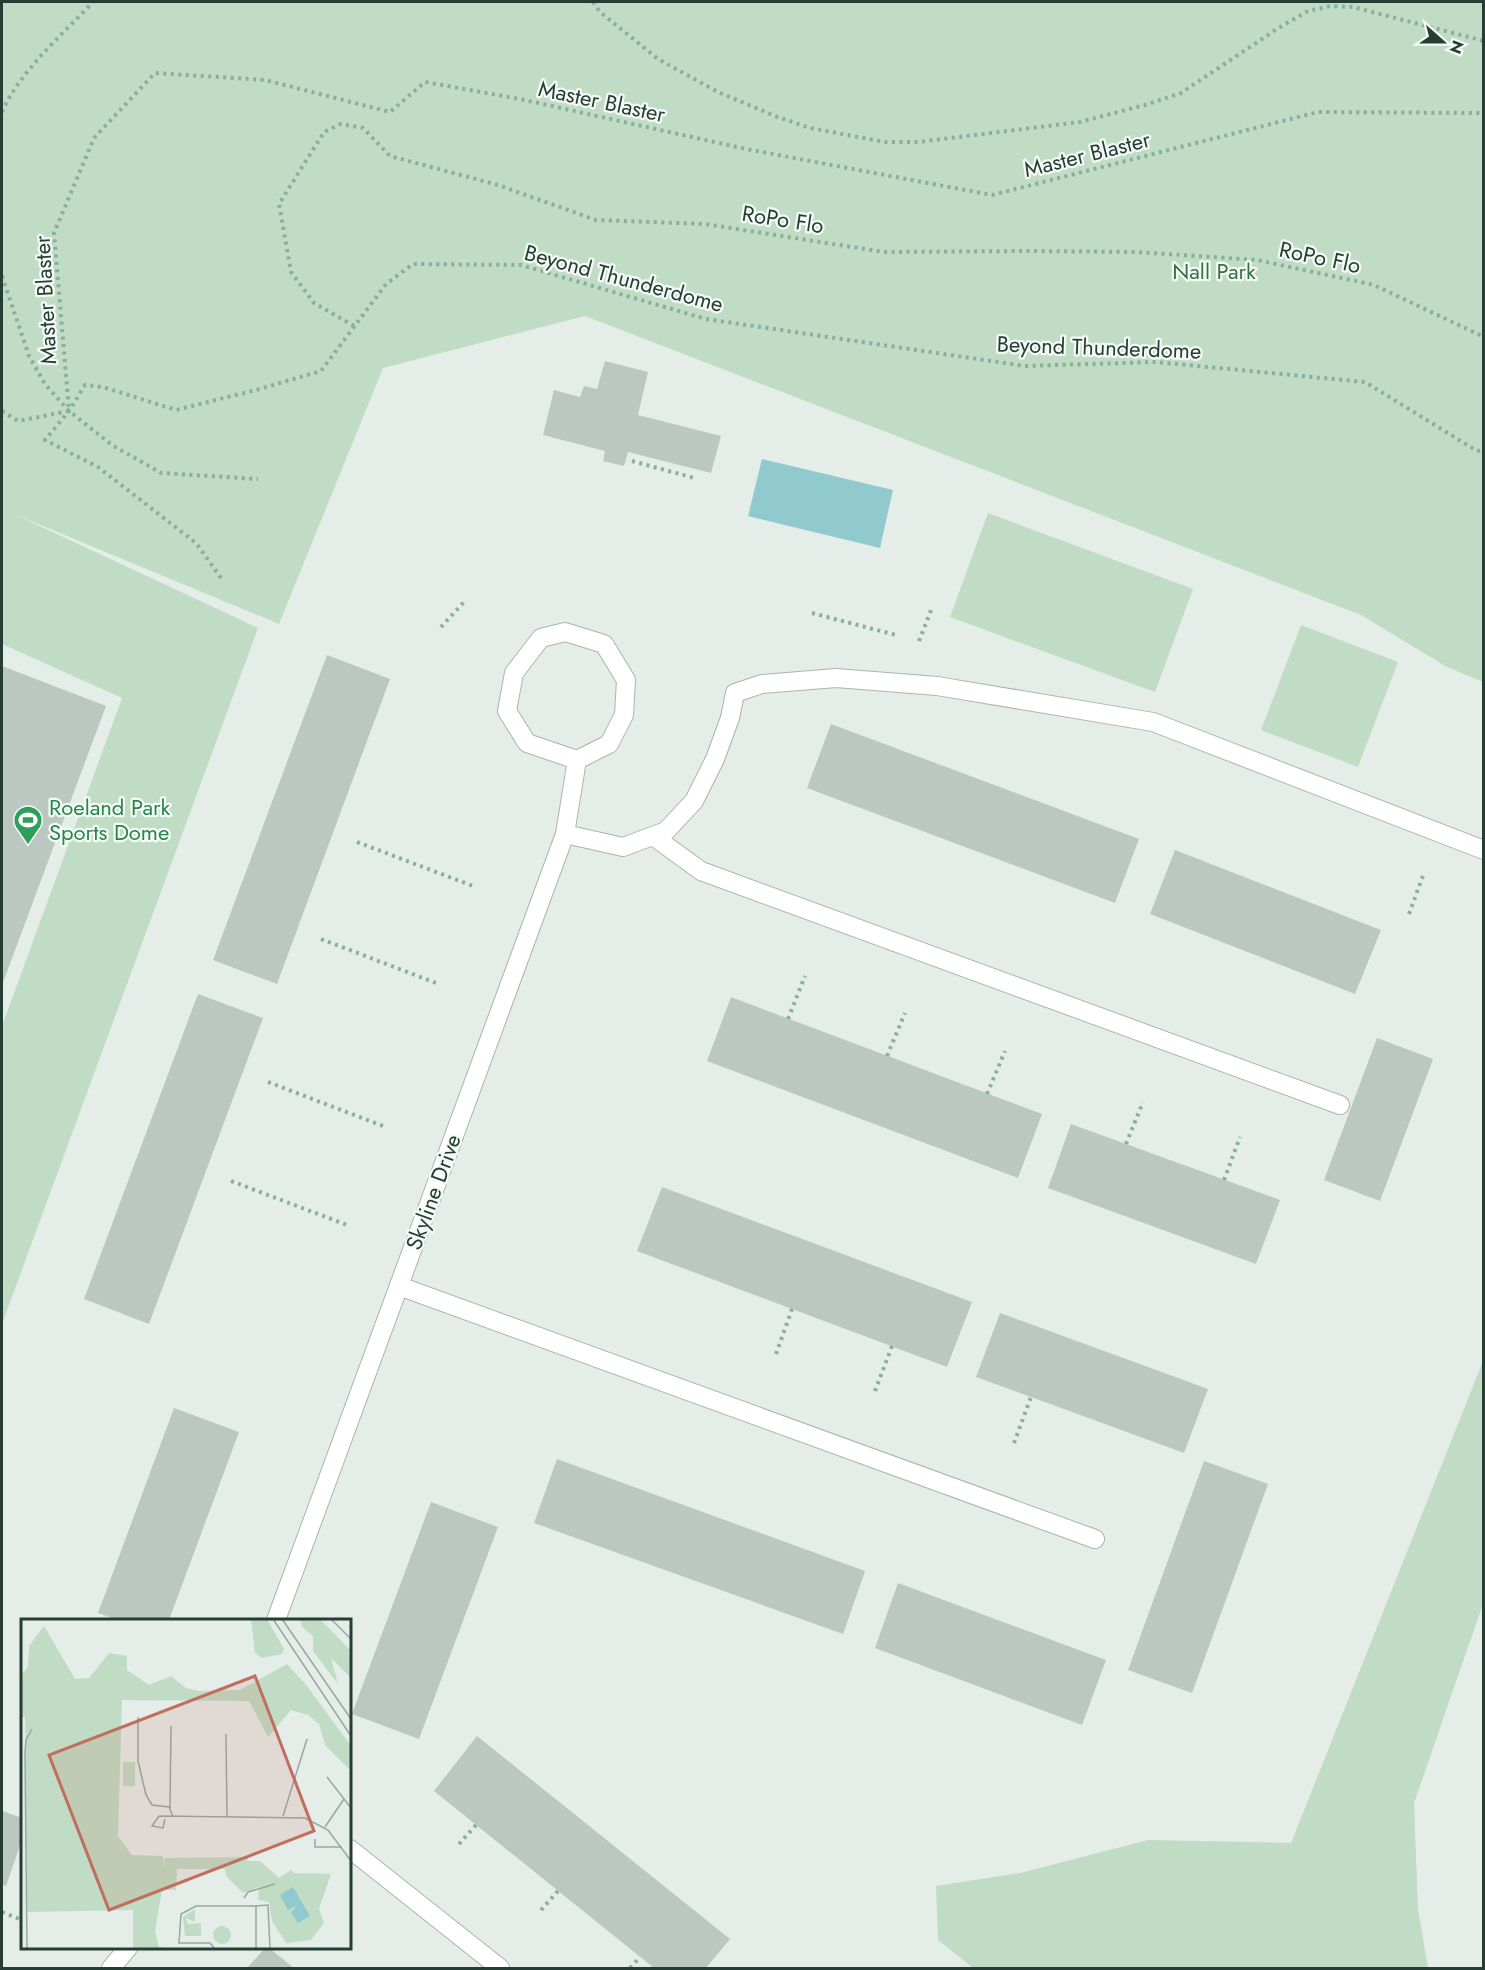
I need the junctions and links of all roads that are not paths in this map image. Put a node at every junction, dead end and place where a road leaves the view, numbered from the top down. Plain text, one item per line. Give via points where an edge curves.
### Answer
1 (577, 760) junction
2 (565, 834) junction
3 (653, 836) junction
4 (1484, 850) edge
5 (1340, 1105) dead end
6 (399, 1286) junction
7 (1095, 1539) dead end
8 (276, 1619) edge
9 (351, 1850) edge
10 (126, 1949) edge
11 (111, 1968) edge
12 (500, 1968) edge

1 - 1 street via 527,744 507,711 514,673 541,638 565,632 604,644 626,680 624,715 609,744
1 - 2 street, Skyline Drive
2 - 3 street via 624,847
2 - 6 street, Skyline Drive
3 - 4 street via 666,831 694,801 715,759 735,693 762,684 836,678 937,686 1153,722
3 - 5 street via 701,872
6 - 7 street
6 - 8 street, Skyline Drive
9 - 12 street
10 - 11 street

